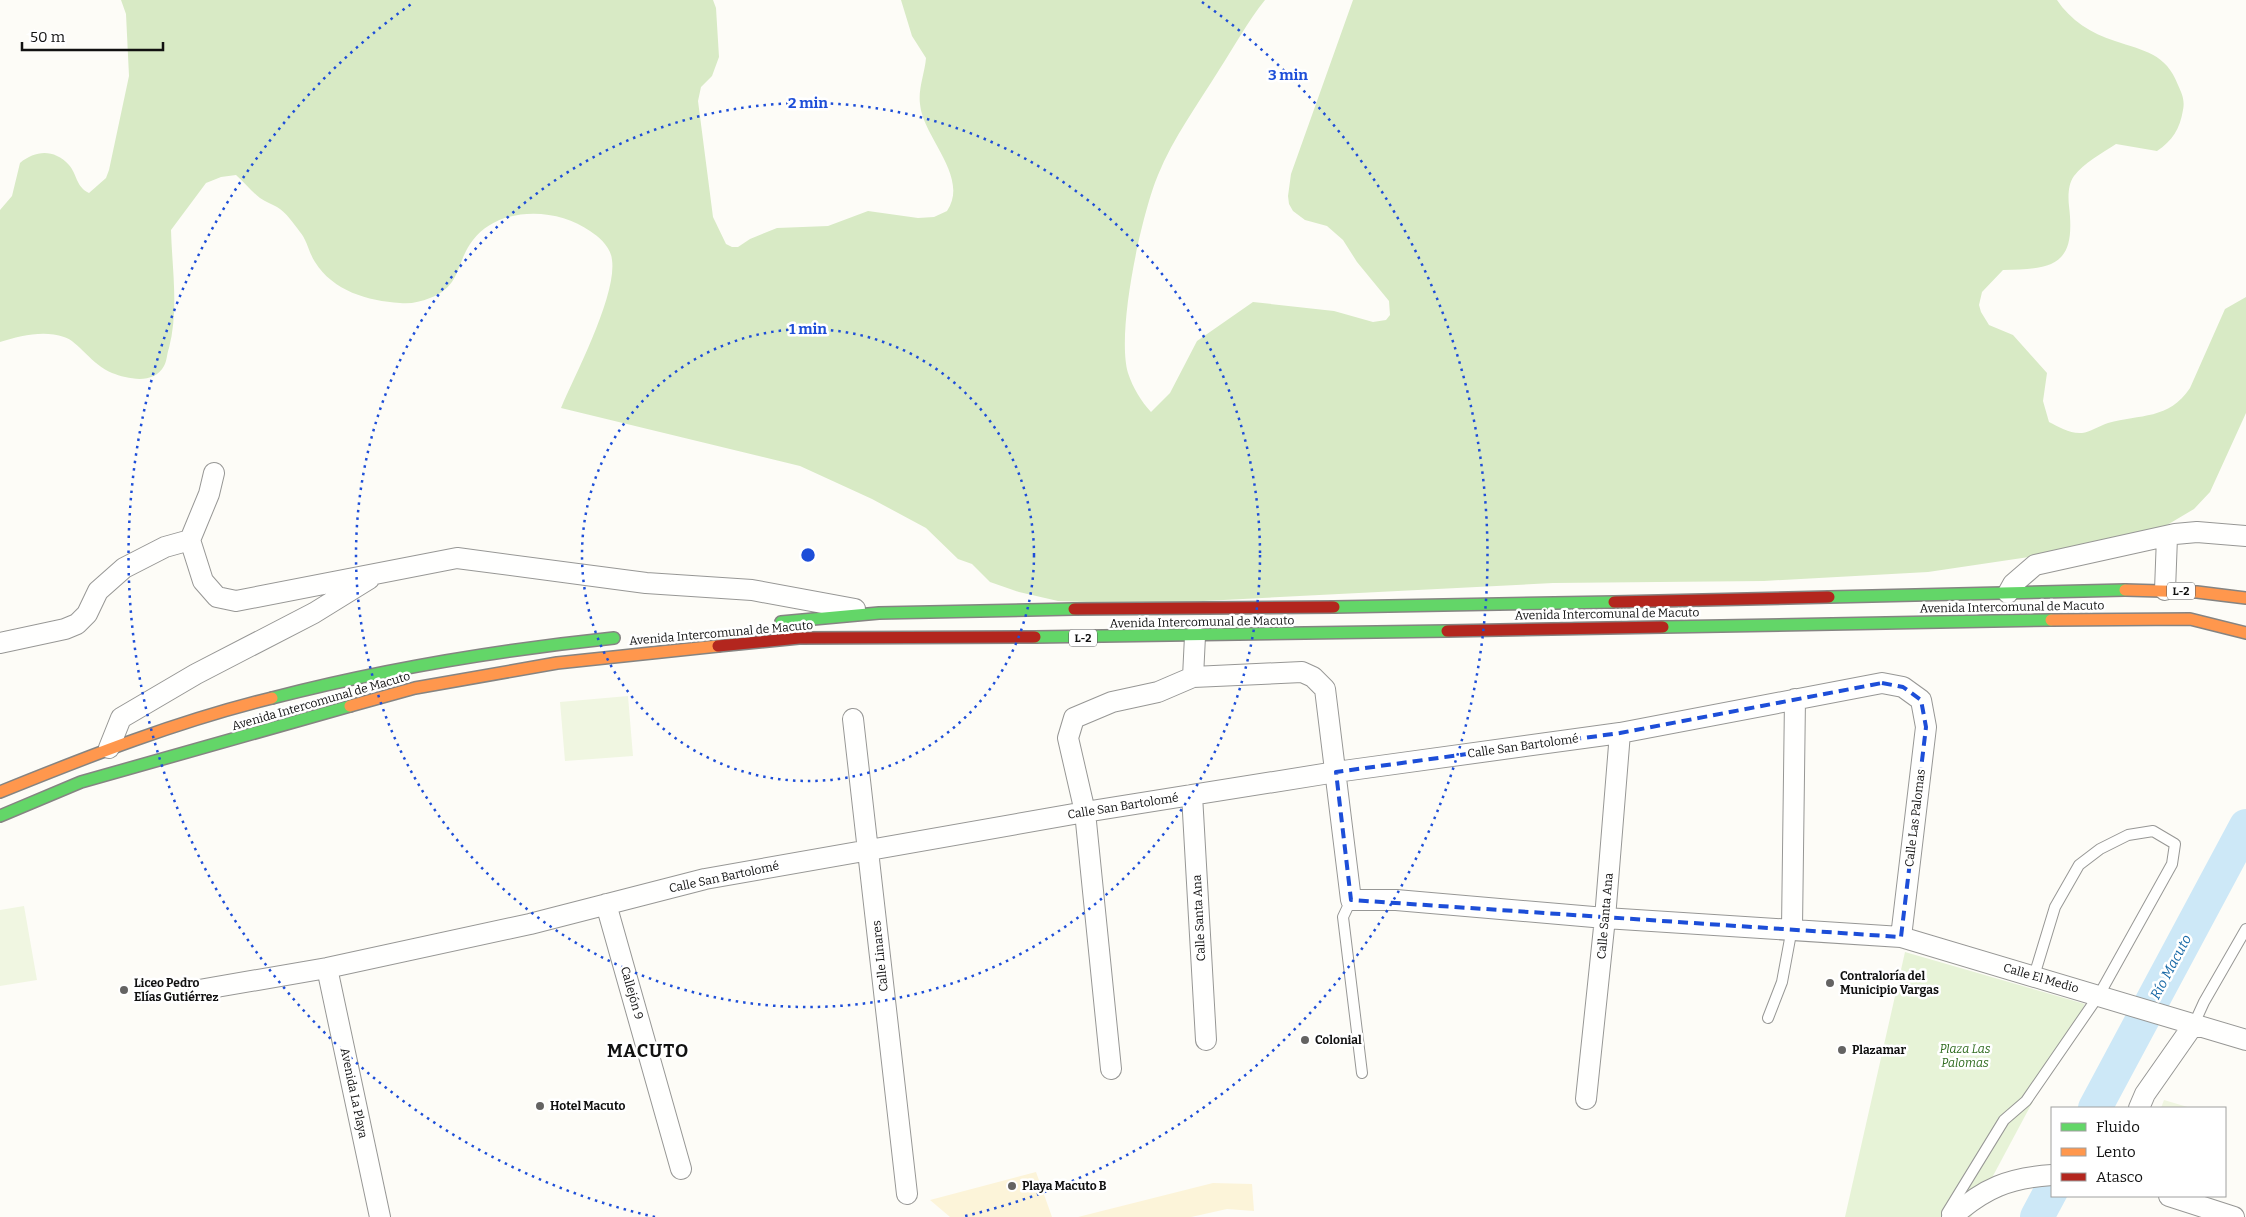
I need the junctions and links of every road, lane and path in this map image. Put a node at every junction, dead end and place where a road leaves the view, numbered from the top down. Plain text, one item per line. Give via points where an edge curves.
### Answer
1 (214, 473) dead end
2 (2246, 536) edge
3 (2167, 537) junction
4 (190, 540) junction
5 (379, 572) junction
6 (2165, 590) junction
7 (2008, 593) junction
8 (2246, 598) edge
9 (879, 613) junction
10 (772, 623) dead end
11 (2246, 633) edge
12 (1195, 636) junction
13 (624, 637) dead end
14 (0, 643) edge
15 (1193, 677) junction
16 (1795, 699) junction
17 (1921, 700) joint
18 (853, 719) dead end
19 (1620, 733) junction
20 (109, 748) junction
21 (1336, 772) junction
22 (0, 792) edge
23 (1192, 795) junction
24 (1084, 812) junction
25 (0, 816) edge
26 (868, 850) junction
27 (1351, 900) junction
28 (606, 904) junction
29 (1605, 918) junction
30 (1792, 928) junction
31 (2246, 929) edge
32 (1901, 937) junction
33 (327, 968) junction
34 (2034, 976) junction
35 (198, 990) dead end
36 (2106, 997) junction
37 (1768, 1018) dead end
38 (2187, 1022) junction
39 (1206, 1040) dead end
40 (2246, 1040) edge
41 (1112, 1070) dead end
42 (1362, 1073) dead end
43 (1586, 1099) dead end
44 (2139, 1107) edge
45 (681, 1169) dead end
46 (2051, 1175) edge
47 (907, 1194) dead end
48 (2172, 1197) edge
49 (380, 1217) edge
50 (1944, 1217) edge
51 (1952, 1217) edge
52 (2234, 1217) edge

1 - 4 street
2 - 3 street via 2197,532
3 - 6 street
3 - 7 street via 2035,565 2013,584
4 - 5 street via 203,581 218,597 236,601
4 - 14 street via 165,547 124,568 98,591 88,614 77,624
5 - 9 street via 457,558 646,583 752,590
5 - 20 street via 314,613 196,674 121,718
6 - 7 main road, Avenida Intercomunal de Macuto / L-2
6 - 8 main road, Avenida Intercomunal de Macuto / L-2
7 - 9 main road, Avenida Intercomunal de Macuto / L-2 via 1503,605
9 - 10 main road, Avenida Intercomunal de Macuto / L-2
11 - 12 main road, Avenida Intercomunal de Macuto / L-2 via 2190,619 2091,619
12 - 15 street
12 - 25 main road, Avenida Intercomunal de Macuto / L-2 via 799,638 557,663 415,688 81,782
13 - 20 main road, Avenida Intercomunal de Macuto via 556,643 408,666 241,705
15 - 21 street via 1302,672 1313,677 1325,689
15 - 24 street via 1158,692 1112,702 1074,718 1068,738
16 - 17 street, Calle San Bartolomé via 1882,682 1903,687
16 - 19 street, Calle San Bartolomé
16 - 30 street
17 - 32 street, Calle Las Palomas via 1926,727
18 - 26 street, Calle Linares
19 - 21 street, Calle San Bartolomé
19 - 29 street, Calle Santa Ana
20 - 22 main road, Avenida Intercomunal de Macuto
21 - 23 street, Calle San Bartolomé
21 - 27 street
23 - 24 street, Calle San Bartolomé
23 - 39 street, Calle Santa Ana
24 - 26 street, Calle San Bartolomé
24 - 41 street
26 - 28 street, Calle San Bartolomé via 704,879
26 - 47 street, Calle Linares
27 - 29 street, Calle El Medio via 1396,900
27 - 42 lane via 1343,917
28 - 33 street, Calle San Bartolomé via 530,924
28 - 45 street, Callejón 9
29 - 30 street, Calle El Medio
29 - 43 street, Calle Santa Ana
30 - 32 street, Calle El Medio
30 - 37 lane via 1782,982
31 - 38 lane via 2204,1002
32 - 34 street, Calle El Medio
33 - 35 street, Calle San Bartolomé
33 - 49 street, Avenida La Playa
34 - 36 street, Calle El Medio
34 - 36 lane via 2055,907 2079,865 2100,849 2128,835 2153,832 2175,844 2172,864
36 - 38 street, Calle El Medio
36 - 50 lane via 2026,1102 2004,1120
38 - 40 street, Calle El Medio
38 - 44 street
46 - 51 street via 2008,1181 1985,1191
48 - 52 street

